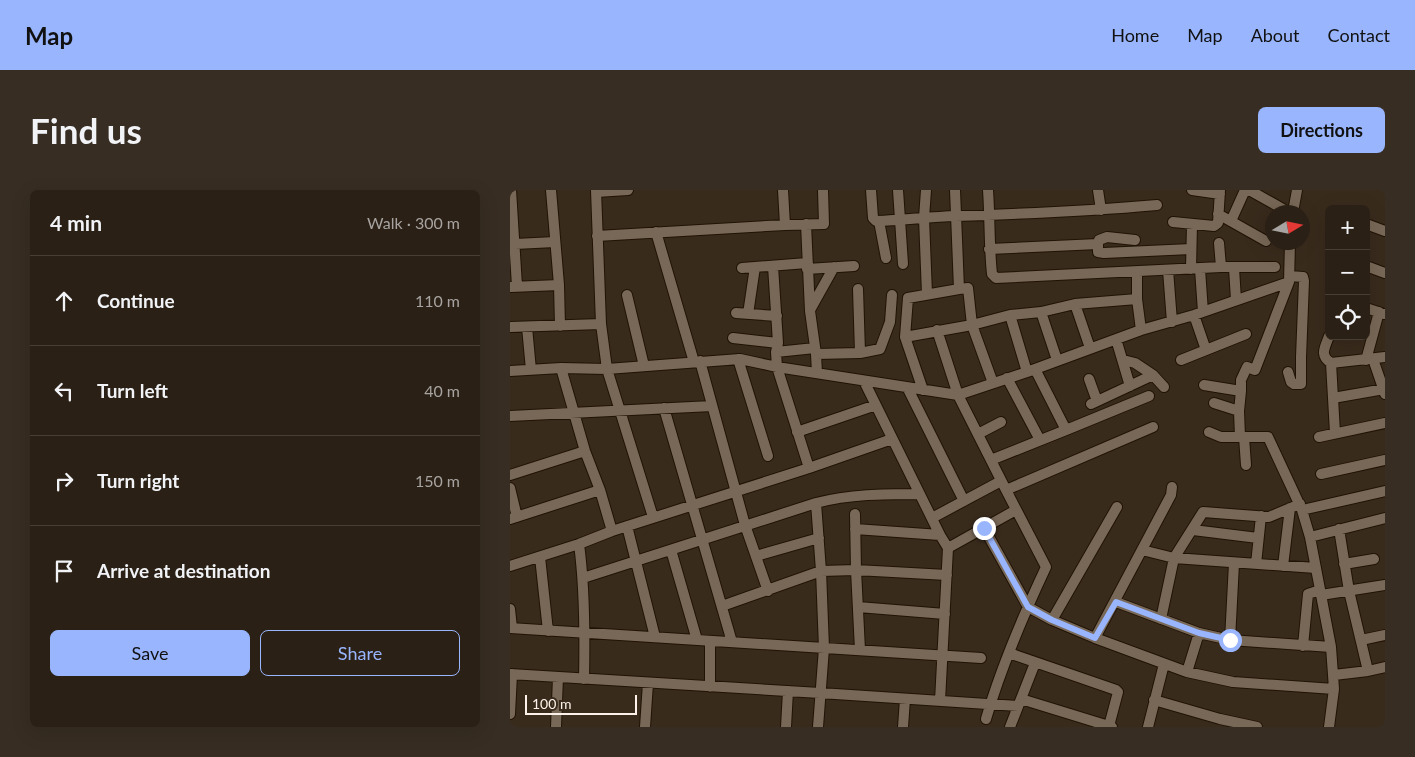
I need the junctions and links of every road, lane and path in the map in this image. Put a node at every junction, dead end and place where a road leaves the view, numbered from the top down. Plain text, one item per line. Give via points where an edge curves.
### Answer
1 (551, 190) edge
2 (628, 190) edge
3 (783, 190) edge
4 (823, 190) edge
5 (871, 190) edge
6 (898, 190) edge
7 (926, 190) edge
8 (955, 190) edge
9 (988, 190) edge
10 (1098, 190) edge
11 (1192, 190) edge
12 (1247, 190) edge
13 (1297, 190) edge
14 (596, 191) edge
15 (1220, 192) edge
16 (511, 193) edge
17 (1157, 205) dead end
18 (1276, 205) edge
19 (1291, 205) edge
20 (1101, 210) junction
21 (1218, 214) junction
22 (956, 216) junction
23 (990, 216) junction
24 (924, 218) junction
25 (899, 220) junction
26 (879, 221) junction
27 (1231, 221) junction
28 (1173, 222) dead end
29 (785, 224) junction
30 (806, 224) junction
31 (1192, 224) junction
32 (1370, 225) edge
33 (1385, 231) edge
34 (656, 232) junction
35 (597, 236) junction
36 (1134, 240) dead end
37 (1265, 240) edge
38 (555, 242) junction
39 (1219, 243) dead end
40 (515, 244) junction
41 (1098, 244) junction
42 (989, 249) junction
43 (1191, 249) junction
44 (1290, 250) edge
45 (886, 258) dead end
46 (903, 264) dead end
47 (773, 266) junction
48 (807, 266) junction
49 (854, 266) dead end
50 (756, 267) junction
51 (834, 267) junction
52 (1221, 267) junction
53 (1275, 267) dead end
54 (1370, 267) edge
55 (742, 268) dead end
56 (1234, 268) junction
57 (1196, 269) junction
58 (1168, 270) junction
59 (1137, 272) junction
60 (1385, 273) edge
61 (1290, 279) junction
62 (558, 285) junction
63 (513, 286) edge
64 (959, 288) junction
65 (858, 289) dead end
66 (928, 294) junction
67 (892, 295) dead end
68 (627, 296) dead end
69 (1137, 299) junction
70 (1236, 300) junction
71 (1075, 304) junction
72 (1370, 310) edge
73 (810, 311) junction
74 (736, 312) dead end
75 (1041, 312) junction
76 (748, 314) junction
77 (1198, 314) junction
78 (1382, 314) edge
79 (1010, 315) junction
80 (777, 316) junction
81 (1172, 322) junction
82 (601, 324) junction
83 (972, 325) junction
84 (560, 326) junction
85 (527, 327) junction
86 (510, 328) edge
87 (937, 330) junction
88 (1142, 330) junction
89 (1246, 334) dead end
90 (905, 337) junction
91 (733, 338) dead end
92 (1116, 339) junction
93 (1328, 340) edge
94 (777, 347) junction
95 (1090, 348) junction
96 (1206, 350) junction
97 (815, 351) junction
98 (860, 353) junction
99 (1385, 357) edge
100 (738, 359) junction
101 (1370, 359) junction
102 (1057, 360) junction
103 (1123, 360) junction
104 (1181, 360) dead end
105 (697, 362) junction
106 (1331, 363) junction
107 (644, 366) junction
108 (777, 367) junction
109 (561, 368) junction
110 (607, 369) junction
111 (530, 370) junction
112 (510, 371) edge
113 (1031, 371) junction
114 (1288, 372) dead end
115 (817, 373) junction
116 (1153, 375) junction
117 (1007, 378) junction
118 (1089, 379) dead end
119 (864, 380) junction
120 (993, 383) junction
121 (1204, 385) dead end
122 (1130, 386) junction
123 (908, 387) junction
124 (1164, 387) dead end
125 (923, 390) junction
126 (1241, 391) junction
127 (1385, 391) edge
128 (958, 395) junction
129 (1149, 396) dead end
130 (1333, 398) junction
131 (1214, 403) dead end
132 (876, 405) junction
133 (712, 406) junction
134 (664, 408) junction
135 (620, 411) junction
136 (1239, 411) junction
137 (575, 414) junction
138 (510, 416) edge
139 (1001, 422) dead end
140 (1385, 423) edge
141 (1153, 427) dead end
142 (1066, 430) junction
143 (797, 432) junction
144 (1209, 432) dead end
145 (1335, 433) junction
146 (978, 434) junction
147 (1242, 437) junction
148 (1319, 437) dead end
149 (892, 439) junction
150 (1040, 440) junction
151 (585, 451) junction
152 (768, 456) dead end
153 (991, 460) junction
154 (1385, 460) edge
155 (1246, 464) dead end
156 (809, 468) junction
157 (1321, 474) dead end
158 (510, 475) edge
159 (1001, 480) junction
160 (1172, 487) dead end
161 (510, 488) edge
162 (600, 490) junction
163 (1006, 490) junction
164 (735, 491) junction
165 (1385, 491) edge
166 (919, 494) junction
167 (964, 501) junction
168 (816, 503) junction
169 (692, 505) junction
170 (1117, 507) dead end
171 (1297, 507) junction
172 (1016, 510) junction
173 (855, 514) dead end
174 (1261, 516) junction
175 (654, 517) junction
176 (514, 518) edge
177 (932, 518) junction
178 (1385, 518) edge
179 (745, 525) junction
180 (627, 526) junction
181 (984, 528) junction
182 (1339, 529) junction
183 (855, 530) junction
184 (1193, 530) junction
185 (612, 531) junction
186 (940, 535) junction
187 (1310, 537) junction
188 (819, 538) junction
189 (1258, 538) junction
190 (702, 540) junction
191 (579, 544) junction
192 (948, 548) junction
193 (671, 550) junction
194 (1142, 550) junction
195 (540, 556) junction
196 (756, 556) junction
197 (1174, 558) junction
198 (1374, 559) dead end
199 (637, 562) junction
200 (1234, 563) junction
201 (1256, 564) junction
202 (1344, 564) junction
203 (510, 566) edge
204 (1283, 566) junction
205 (1316, 568) junction
206 (856, 570) junction
207 (821, 572) junction
208 (947, 575) junction
209 (583, 578) junction
210 (1385, 585) edge
211 (768, 591) junction
212 (1349, 591) junction
213 (1320, 593) junction
214 (1116, 602) junction
215 (722, 606) junction
216 (858, 607) junction
217 (1028, 607) junction
218 (510, 609) edge
219 (945, 614) junction
220 (1161, 619) junction
221 (1052, 620) junction
222 (511, 628) edge
223 (548, 630) junction
224 (586, 633) junction
225 (1199, 633) junction
226 (1385, 635) edge
227 (655, 637) junction
228 (1095, 638) junction
229 (697, 640) junction
230 (1230, 640) junction
231 (1361, 640) junction
232 (710, 641) junction
233 (732, 642) junction
234 (1302, 646) junction
235 (1331, 647) junction
236 (824, 648) junction
237 (860, 650) junction
238 (1009, 654) junction
239 (943, 655) junction
240 (981, 658) dead end
241 (1035, 663) junction
242 (1164, 664) junction
243 (1385, 667) edge
244 (1368, 671) junction
245 (1187, 672) junction
246 (511, 674) edge
247 (1334, 675) junction
248 (558, 677) junction
249 (584, 679) junction
250 (648, 683) junction
251 (710, 687) junction
252 (1334, 689) junction
253 (788, 691) junction
254 (820, 692) junction
255 (905, 698) junction
256 (1154, 700) junction
257 (940, 701) junction
258 (1019, 703) junction
259 (990, 705) junction
260 (510, 714) edge
261 (986, 719) dead end
262 (1219, 723) edge
263 (556, 727) edge
264 (646, 727) edge
265 (786, 727) edge
266 (818, 727) edge
267 (903, 727) edge
268 (1010, 727) edge
269 (1110, 727) edge
270 (1148, 727) edge
271 (1258, 727) edge
272 (1329, 727) edge

1 - 38 street
2 - 14 street
3 - 29 street
4 - 30 street via 824,224
5 - 26 street via 873,218
6 - 25 street
7 - 24 street
8 - 22 street
9 - 23 street
10 - 20 street
11 - 15 street
12 - 18 street
12 - 27 street
13 - 19 street
14 - 35 street
15 - 21 street
16 - 40 street
17 - 20 street
20 - 23 street
21 - 27 street
21 - 31 street via 1218,224 1214,226
22 - 23 street
22 - 24 street
22 - 64 street
23 - 42 street
24 - 25 street
24 - 66 street
25 - 26 street
25 - 46 street
26 - 45 street
27 - 37 street
28 - 31 street
29 - 30 street
29 - 34 street
30 - 48 street
31 - 43 street
32 - 33 street
34 - 35 street
34 - 105 street
35 - 82 street
36 - 41 street via 1107,237 1099,240
38 - 40 street
38 - 62 street
39 - 52 street
40 - 63 street
41 - 42 street
41 - 43 street via 1098,252 1104,253
42 - 59 street via 992,274 996,278
43 - 57 street
44 - 61 street
47 - 48 street
47 - 50 street
47 - 80 street
48 - 51 street
48 - 73 street
49 - 51 street
50 - 55 street
50 - 76 street
51 - 73 street
52 - 56 street
52 - 57 street
53 - 56 street
54 - 60 street
56 - 70 street
57 - 58 street
57 - 77 street
58 - 59 street
58 - 81 street
59 - 69 street
61 - 70 street
61 - 114 street via 1301,276 1304,281 1301,384 1291,382
61 - 126 street via 1255,370 1247,367 1241,380
62 - 63 street
62 - 84 street
64 - 66 street
64 - 83 street via 968,288
65 - 98 street
66 - 90 street via 908,298
67 - 98 street via 890,322 880,349
68 - 107 street
69 - 71 street
69 - 88 street
70 - 77 street
71 - 75 street
71 - 95 street
72 - 78 street
73 - 97 street
74 - 76 street
75 - 79 street
75 - 102 street
76 - 80 street
77 - 81 street
77 - 96 street
78 - 101 street
79 - 83 street
79 - 113 street
80 - 94 street
81 - 88 street
82 - 84 street
82 - 110 street
83 - 87 street
83 - 120 street
84 - 85 street
85 - 86 street
85 - 111 street
87 - 90 street
87 - 128 street
88 - 92 street
89 - 96 street
90 - 125 street
91 - 94 street
92 - 95 street
92 - 103 street
93 - 106 street via 1323,353
94 - 97 street
94 - 108 street
95 - 102 street
96 - 104 street
97 - 98 street
97 - 115 street
99 - 101 street
100 - 105 street
100 - 108 street
100 - 152 street
101 - 106 street
101 - 127 street
102 - 113 street
103 - 116 street via 1135,362
103 - 122 street
105 - 107 street
105 - 133 street
106 - 130 street
107 - 110 street
108 - 115 street
108 - 143 street
109 - 110 street
109 - 111 street
109 - 137 street
110 - 135 street
111 - 112 street
113 - 117 street
113 - 142 street
115 - 119 street
116 - 122 street
116 - 124 street
117 - 120 street
117 - 150 street
118 - 122 street via 1094,402
119 - 123 street
119 - 132 street
120 - 128 street
121 - 126 street
123 - 125 street
123 - 167 street
125 - 128 street
126 - 136 street
127 - 130 street
128 - 146 street
129 - 142 street
130 - 145 street
131 - 136 street
132 - 143 street
132 - 149 street
133 - 134 street
133 - 164 street
134 - 135 street
134 - 169 street
135 - 137 street
135 - 175 street
136 - 147 street
137 - 138 street
137 - 151 street
139 - 146 street
140 - 145 street
141 - 163 street
142 - 150 street
143 - 156 street
144 - 147 street via 1221,437
145 - 148 street
146 - 153 street
147 - 155 street
147 - 171 street via 1268,437
149 - 156 street
149 - 166 street
150 - 153 street
151 - 158 street
151 - 162 street
153 - 159 street
154 - 157 street
156 - 164 street
159 - 163 street
159 - 167 street
160 - 194 street via 1171,495
161 - 176 street
162 - 176 street
162 - 185 street
163 - 172 street
164 - 169 street
164 - 179 street
165 - 171 street
166 - 168 street via 859,495
166 - 177 street
167 - 177 street
168 - 179 street
168 - 188 street
169 - 175 street
169 - 190 street
170 - 221 street
171 - 174 street via 1269,517
171 - 187 street
171 - 204 street
172 - 181 street
172 - 217 street via 1046,567
173 - 183 street
174 - 184 street via 1206,511
174 - 189 street
175 - 180 street
177 - 186 street
178 - 182 street
179 - 190 street
179 - 196 street
180 - 185 street
180 - 199 street
181 - 192 street
181 - 217 street
182 - 187 street
182 - 202 street
183 - 186 street
183 - 206 street
184 - 189 street
184 - 197 street
185 - 191 street
186 - 192 street
187 - 205 street
188 - 196 street
188 - 207 street
189 - 201 street
190 - 193 street
190 - 215 street
191 - 195 street
191 - 209 street
192 - 208 street
193 - 199 street
193 - 229 street
194 - 197 street
194 - 214 street
195 - 203 street
195 - 223 street
196 - 211 street
197 - 200 street
197 - 220 street
198 - 202 street
199 - 209 street
199 - 227 street
200 - 201 street
200 - 230 street
201 - 204 street
202 - 212 street
204 - 205 street
205 - 213 street
206 - 207 street
206 - 208 street
206 - 216 street
207 - 211 street
207 - 236 street
208 - 219 street
209 - 224 street
210 - 212 street
211 - 215 street
212 - 213 street
212 - 231 street
213 - 234 street via 1308,594
213 - 235 street
214 - 220 street
214 - 228 street
215 - 233 street
216 - 219 street
216 - 237 street
217 - 221 street
217 - 238 street
218 - 222 street
219 - 239 street
220 - 225 street
221 - 228 street
222 - 223 street
223 - 224 street
224 - 227 street
224 - 249 street
225 - 230 street
225 - 245 street
226 - 231 street
227 - 229 street
228 - 242 street
229 - 232 street
230 - 234 street
231 - 244 street
232 - 233 street
232 - 251 street
233 - 236 street
234 - 235 street
235 - 247 street
236 - 237 street
236 - 254 street
237 - 239 street
238 - 241 street
238 - 259 street
239 - 240 street
239 - 257 street
241 - 258 street
241 - 269 street via 1116,690
242 - 245 street
242 - 256 street
243 - 244 street
244 - 247 street
245 - 252 street via 1232,682
246 - 248 street
246 - 260 street
247 - 252 street
248 - 249 street
248 - 263 street
249 - 250 street
250 - 251 street
250 - 264 street
251 - 253 street
252 - 272 street
253 - 254 street
253 - 265 street
254 - 255 street
254 - 266 street
255 - 257 street
255 - 267 street
256 - 262 street
256 - 270 street
257 - 259 street
258 - 259 street
258 - 268 street
258 - 269 street
259 - 261 street
262 - 271 street

